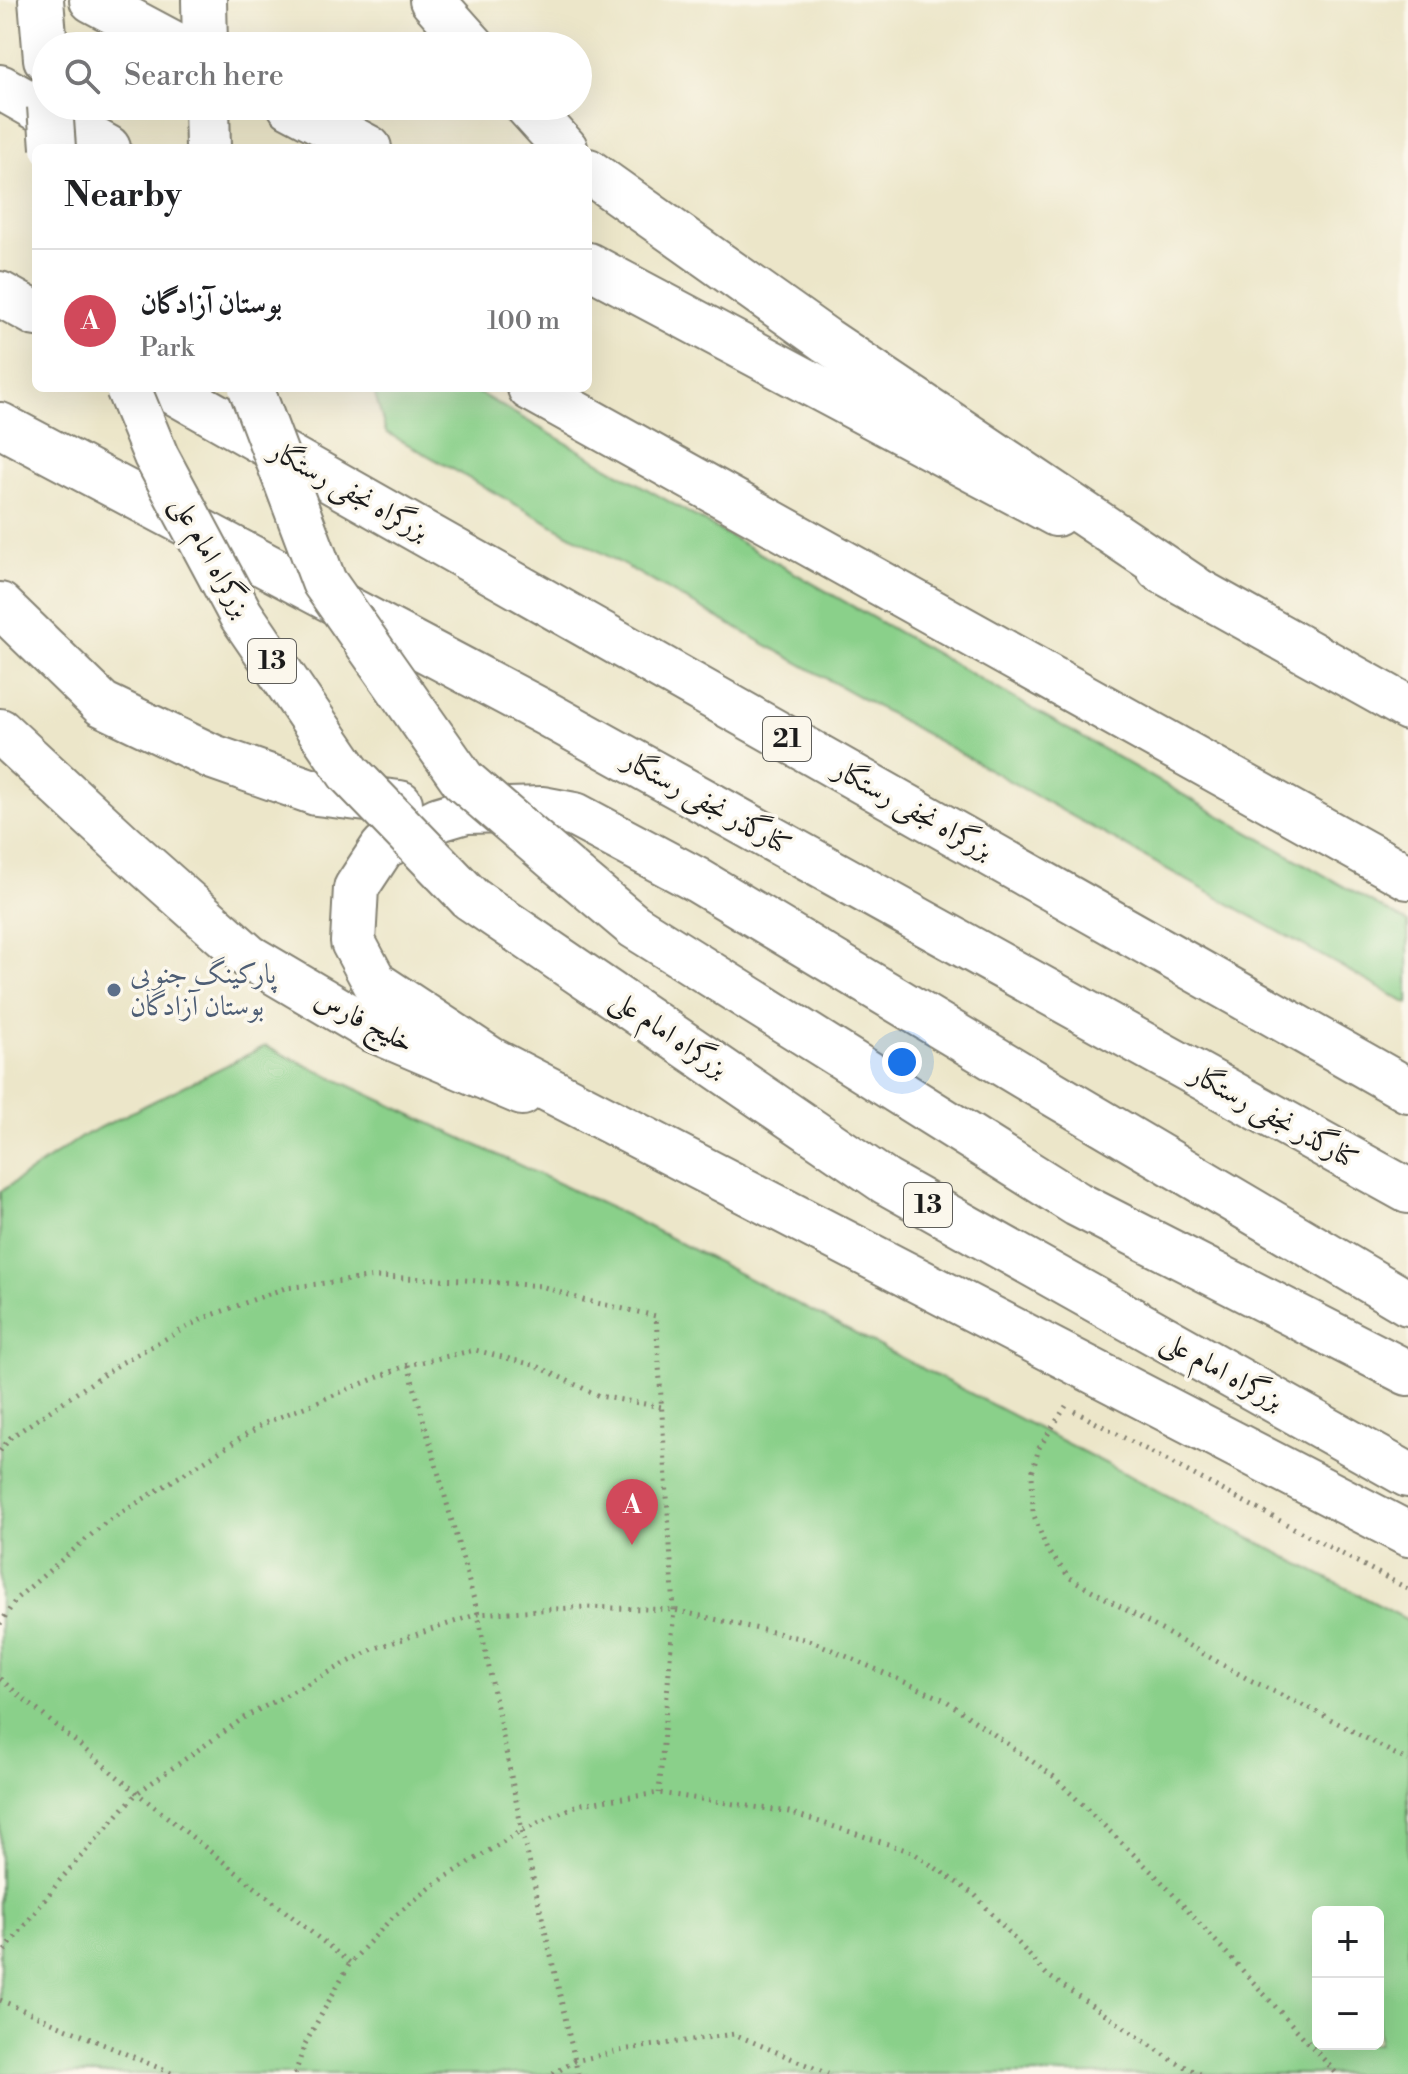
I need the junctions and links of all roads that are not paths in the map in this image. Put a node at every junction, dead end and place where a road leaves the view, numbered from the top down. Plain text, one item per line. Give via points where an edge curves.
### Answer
1 (41, 0) edge
2 (92, 0) edge
3 (204, 0) edge
4 (432, 0) edge
5 (44, 32) edge
6 (152, 32) edge
7 (205, 32) edge
8 (461, 32) edge
9 (0, 87) edge
10 (32, 105) edge
11 (51, 120) edge
12 (58, 120) edge
13 (207, 120) edge
14 (316, 120) edge
15 (540, 120) edge
16 (53, 144) edge
17 (101, 144) edge
18 (208, 144) edge
19 (361, 144) edge
20 (561, 144) edge
21 (592, 174) edge
22 (592, 267) edge
23 (0, 294) edge
24 (32, 312) edge
25 (130, 392) edge
26 (174, 392) edge
27 (253, 392) edge
28 (537, 392) edge
29 (0, 425) edge
30 (1193, 587) junction
31 (0, 605) edge
32 (1408, 708) edge
33 (0, 731) edge
34 (466, 811) junction
35 (1408, 877) edge
36 (1408, 1090) edge
37 (704, 1170) junction
38 (1408, 1191) edge
39 (1408, 1303) edge
40 (1408, 1373) edge
41 (1408, 1475) edge
42 (1408, 1534) edge

1 - 5 main road
2 - 6 main road
3 - 7 main road
4 - 8 main road
9 - 10 main road
11 - 16 main road, bridge
12 - 17 main road
13 - 18 main road
14 - 19 main road
15 - 20 main road
21 - 30 main road via 827,341
22 - 30 main road
23 - 24 main road
25 - 41 main road, بزرگراه امام علی / 13, bridge via 156,456 241,615 349,773 470,898 886,1182
26 - 36 main road, بزرگراه نجفی رستگار / 21
27 - 40 main road, bridge via 324,582 463,780 577,878 634,926 1077,1204
28 - 35 main road
29 - 38 main road, کنارگذر نجفی رستگار via 545,713
30 - 32 main road
31 - 34 main road via 102,704 213,757 316,793
33 - 37 main road, خلیج فارس via 249,957 371,1029
34 - 37 main road via 383,847 356,888 353,942 375,983 490,1059
34 - 39 main road via 543,809 575,815 697,880
37 - 42 main road

